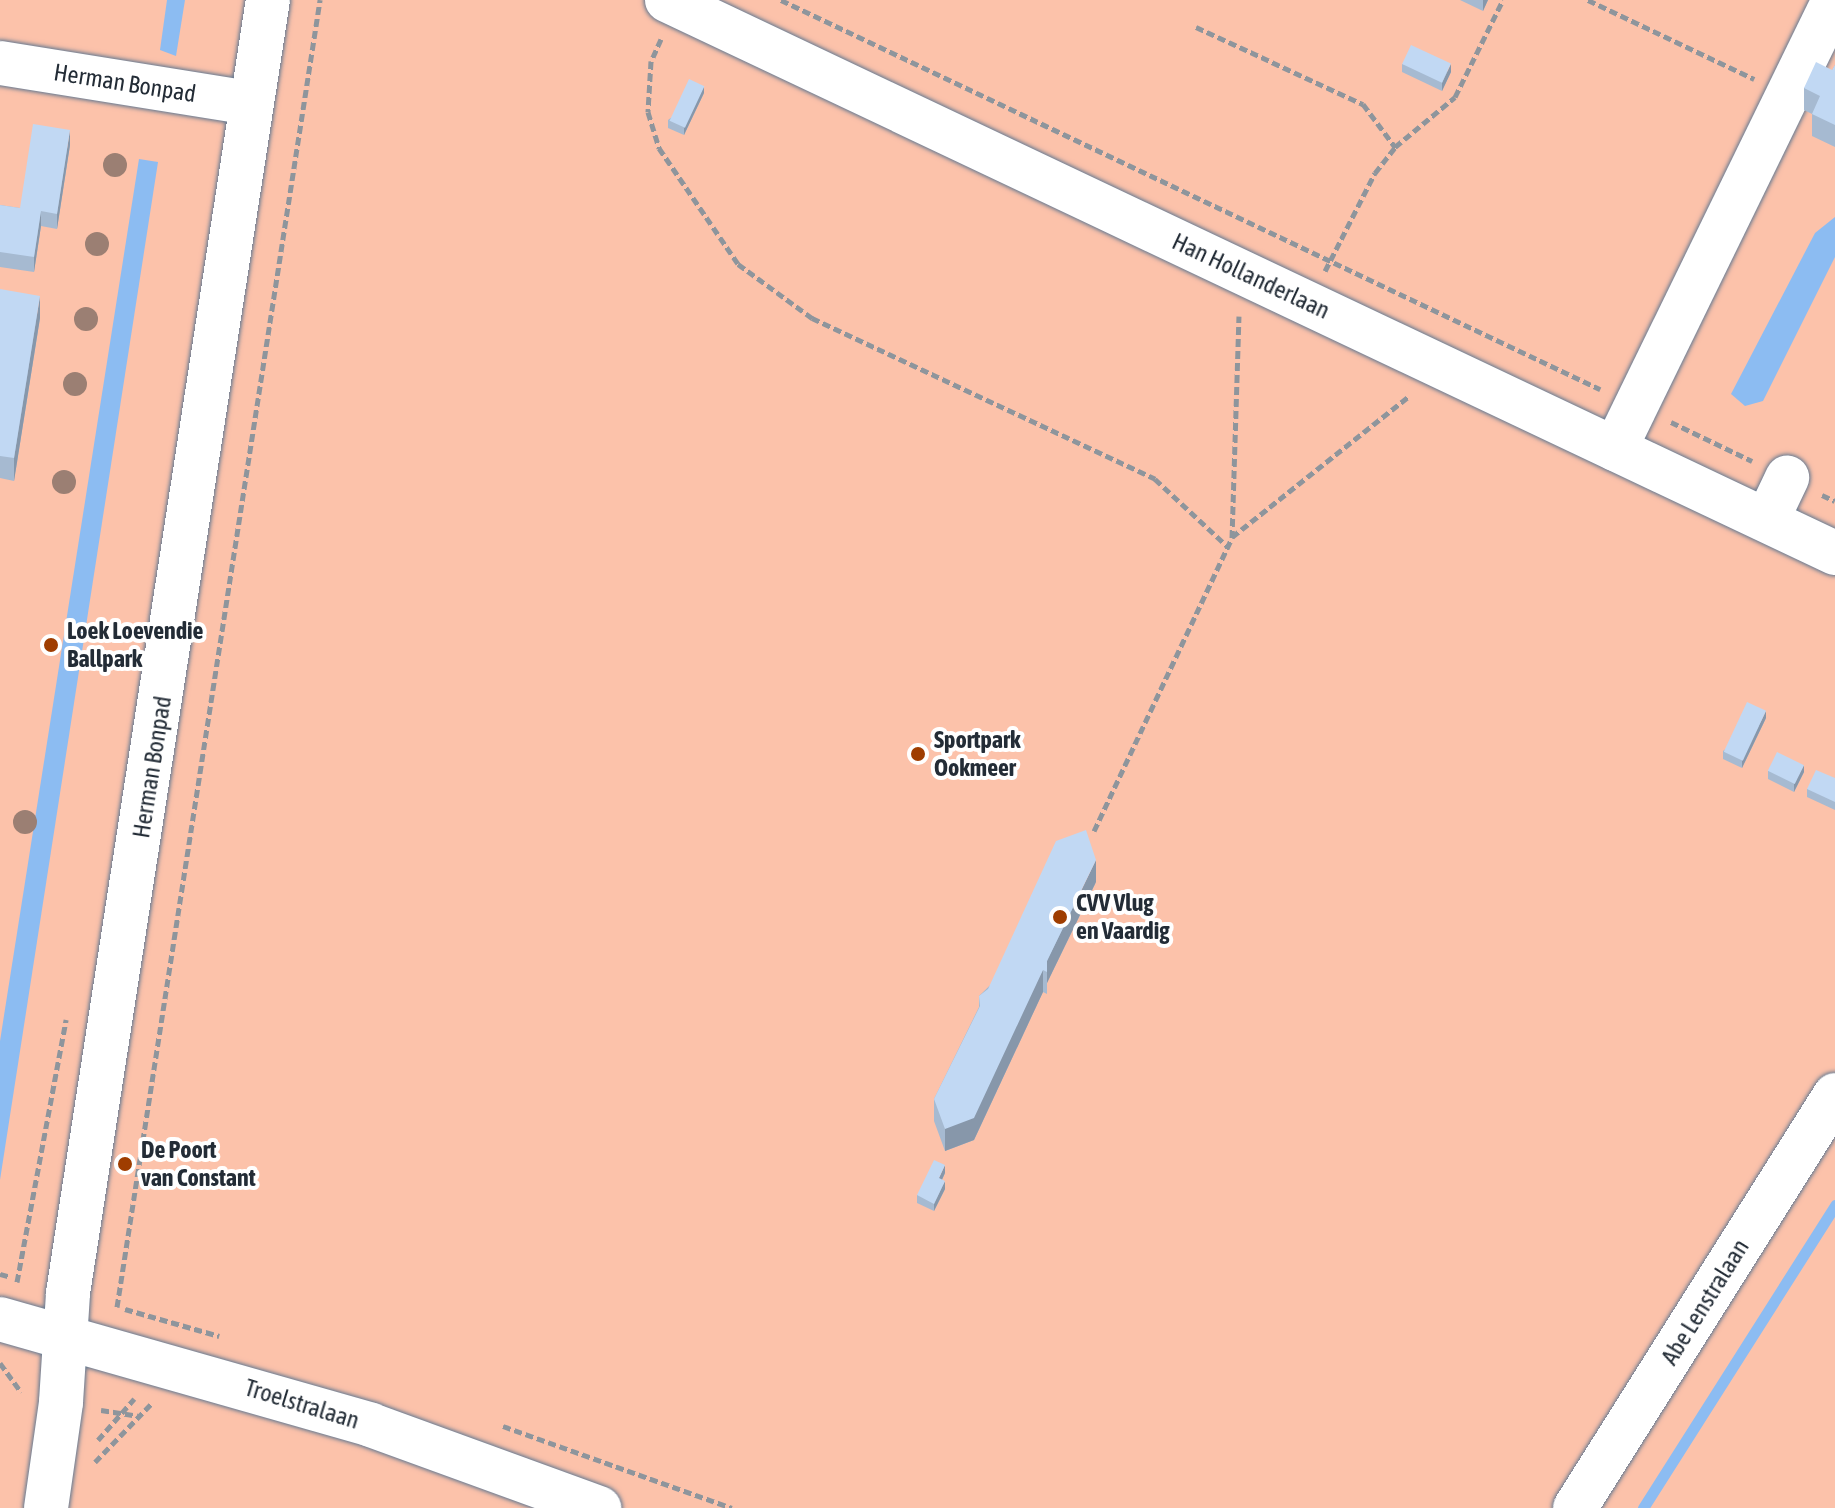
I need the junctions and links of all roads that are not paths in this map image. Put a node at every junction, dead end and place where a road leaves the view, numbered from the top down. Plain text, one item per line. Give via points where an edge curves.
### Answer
1 (268, 0) edge
2 (1834, 0) edge
3 (672, 2) edge
4 (0, 63) edge
5 (251, 103) junction
6 (1615, 449) junction
7 (1787, 478) road end
8 (1767, 520) junction
9 (1835, 553) edge
10 (1835, 1095) edge
11 (0, 1319) edge
12 (65, 1336) junction
13 (46, 1508) edge
14 (599, 1508) edge
15 (1575, 1508) edge

1 - 5 street, Herman Bonpad
2 - 6 street
3 - 6 street, Han Hollanderlaan
4 - 5 street, Herman Bonpad
5 - 12 street, Herman Bonpad
6 - 8 street, Han Hollanderlaan
7 - 8 street
8 - 9 street, Han Hollanderlaan
10 - 15 street, Abe Lenstralaan
11 - 12 street, Troelstralaan
12 - 13 street, Herman Bonpad
12 - 14 street, Troelstralaan via 168,1350

